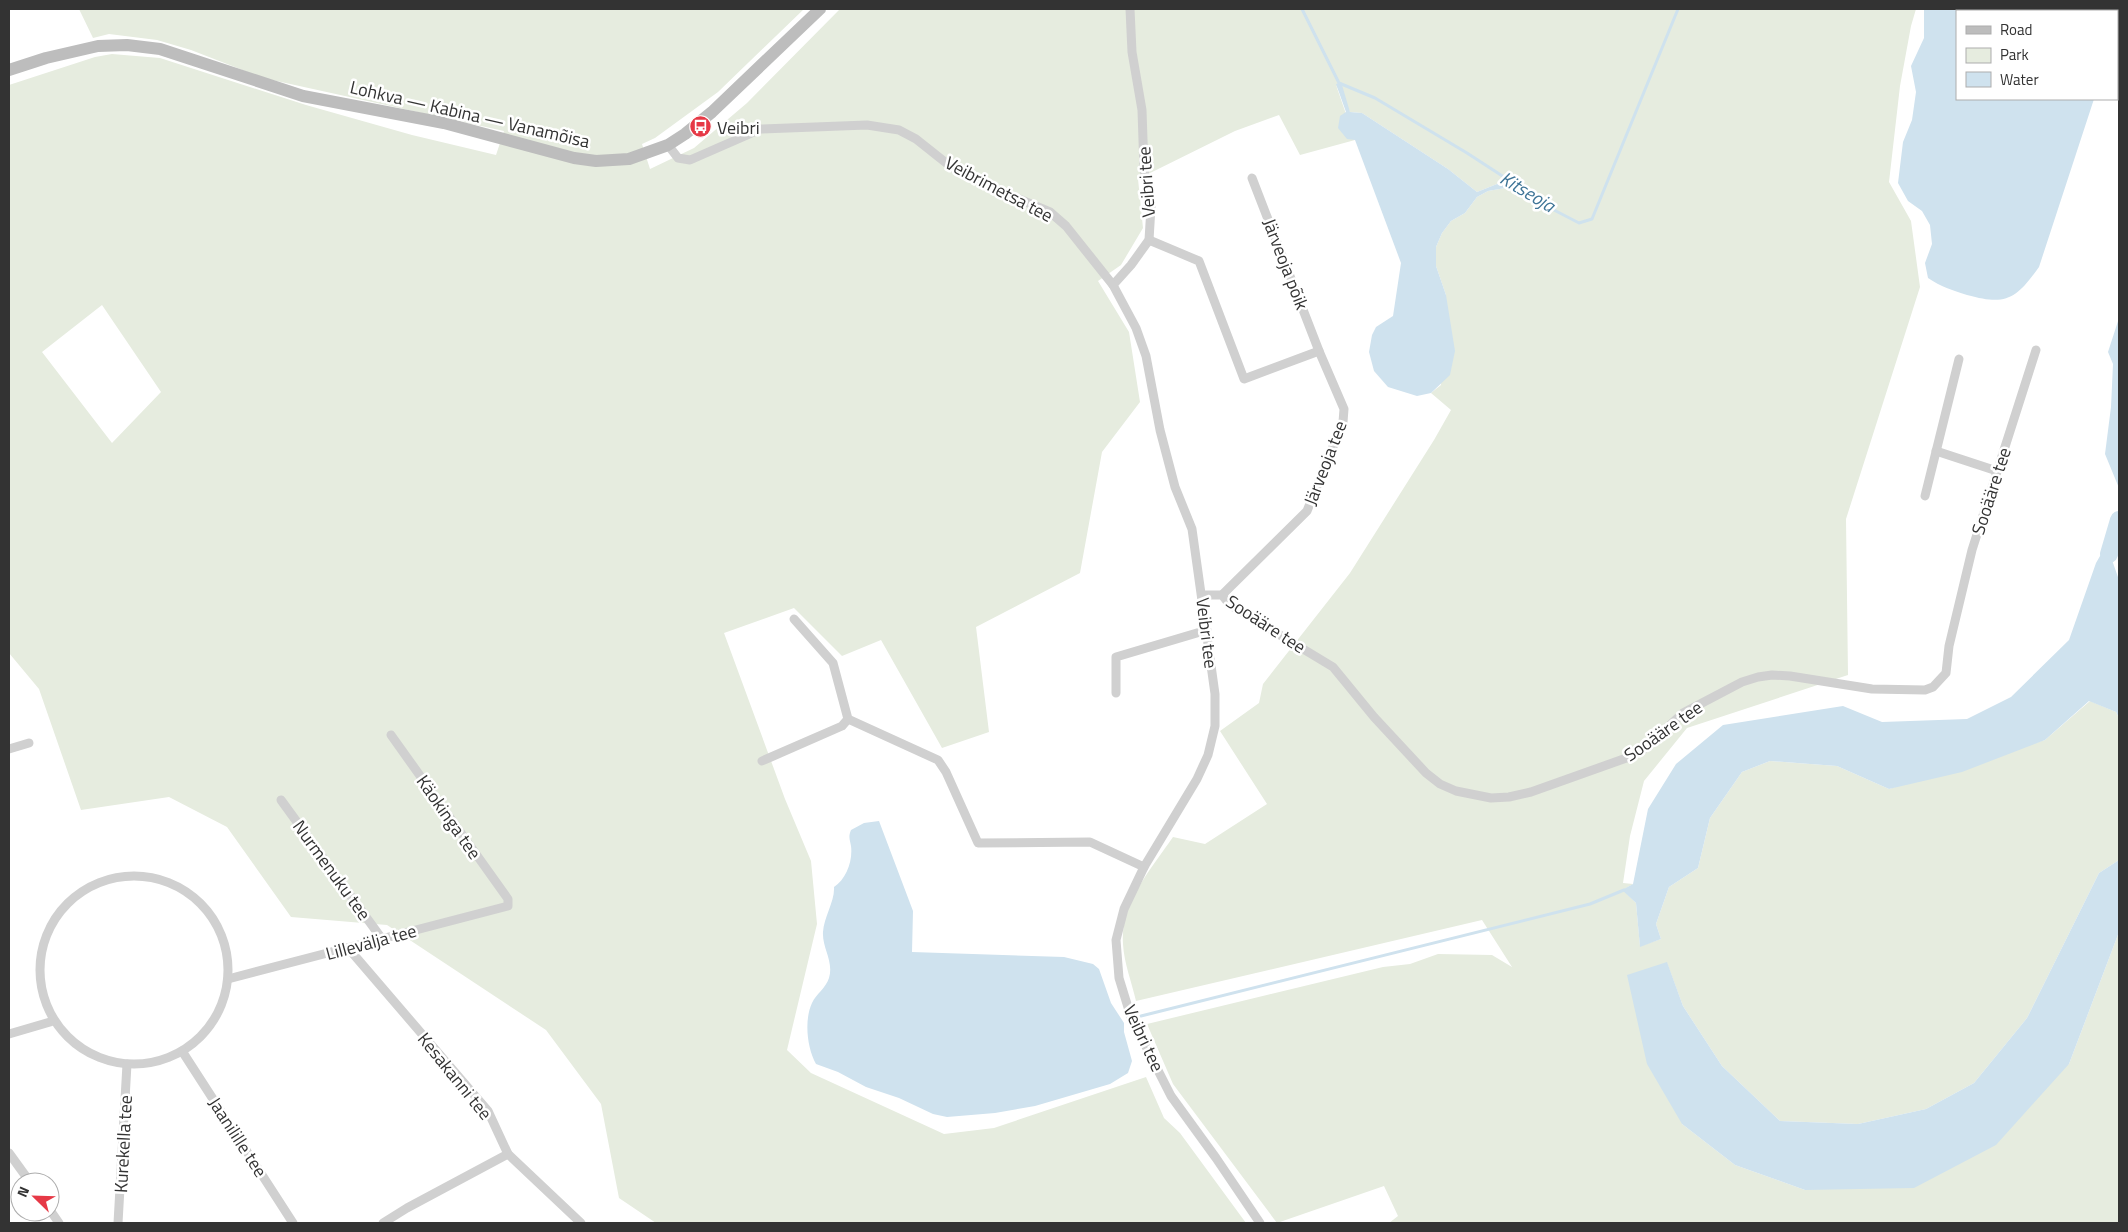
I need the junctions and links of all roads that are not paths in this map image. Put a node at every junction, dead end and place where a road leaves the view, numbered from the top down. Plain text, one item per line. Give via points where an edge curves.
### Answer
1 (820, 9) edge
2 (1130, 9) edge
3 (9, 70) edge
4 (668, 144) junction
5 (1252, 178) dead end
6 (1149, 240) junction
7 (1113, 285) junction
8 (2036, 350) dead end
9 (1319, 351) junction
10 (1959, 359) dead end
11 (1936, 451) junction
12 (1997, 471) junction
13 (1925, 496) dead end
14 (1222, 594) junction
15 (1202, 595) junction
16 (794, 619) dead end
17 (1207, 630) junction
18 (1116, 693) dead end
19 (848, 719) junction
20 (391, 735) dead end
21 (28, 743) dead end
22 (9, 749) edge
23 (762, 761) dead end
24 (281, 800) dead end
25 (1144, 867) junction
26 (508, 900) joint
27 (382, 939) junction
28 (349, 949) junction
29 (228, 979) junction
30 (54, 1019) junction
31 (9, 1034) edge
32 (182, 1051) junction
33 (127, 1064) junction
34 (9, 1153) edge
35 (508, 1154) junction
36 (23, 1172) edge
37 (118, 1223) edge
38 (293, 1223) edge
39 (383, 1223) edge
40 (580, 1223) edge
41 (1260, 1223) edge

1 - 4 street, Lohkva — Kabina — Vanamõisa via 712,112
2 - 6 street, Veibri tee via 1132,52 1142,110 1144,170 1151,207
3 - 4 street, Lohkva — Kabina — Vanamõisa via 69,52 127,45 160,49 303,96 444,123 574,158 596,161 629,159
4 - 7 street, Veibrimetsa tee via 678,158 690,160 761,129 867,125 899,130 916,138 950,166 1050,212 1066,226
5 - 9 street, Järveoja põik
6 - 7 street, Veibri tee
6 - 9 street via 1199,261 1244,379
7 - 15 street, Veibri tee via 1136,328 1146,356 1175,487 1192,529
8 - 12 street, Sooääre tee
9 - 14 street, Järveoja tee via 1344,409 1343,422 1312,501 1307,511
10 - 11 street
11 - 12 street
11 - 13 street
12 - 14 street, Sooääre tee via 1972,550 1949,646 1946,673 1934,687 1925,690 1872,688 1790,676 1758,677 1683,713 1632,756 1509,797 1473,796 1440,784 1374,717 1333,667 1230,605
14 - 15 street, Sooääre tee
15 - 17 street, Veibri tee
16 - 19 street via 833,663
17 - 18 street via 1116,657
17 - 25 street, Veibri tee via 1216,726 1208,755 1184,803
19 - 23 street via 842,726
19 - 25 street via 938,760 978,842 1090,842
20 - 26 street, Käokinga tee
21 - 22 street
24 - 27 street, Nurmenuku tee
25 - 41 street, Veibri tee via 1124,909 1116,940 1119,978 1129,1009 1171,1096
26 - 27 street, Lillevälja tee via 508,906
27 - 28 street, Lillevälja tee
28 - 29 street, Lillevälja tee
28 - 35 street, Kesakanni tee via 488,1111
29 - 30 street via 226,948 220,931 200,902 186,891 153,878 117,878 100,882 76,896 57,916 48,932 42,950 41,985
29 - 32 street via 222,1004 213,1022
30 - 31 street
30 - 33 street via 62,1031 85,1050 112,1062
32 - 33 street via 156,1062
32 - 38 street, Jaanilille tee
33 - 37 street, Kurekella tee
34 - 36 street
35 - 39 street
35 - 40 street, Kesakanni tee

